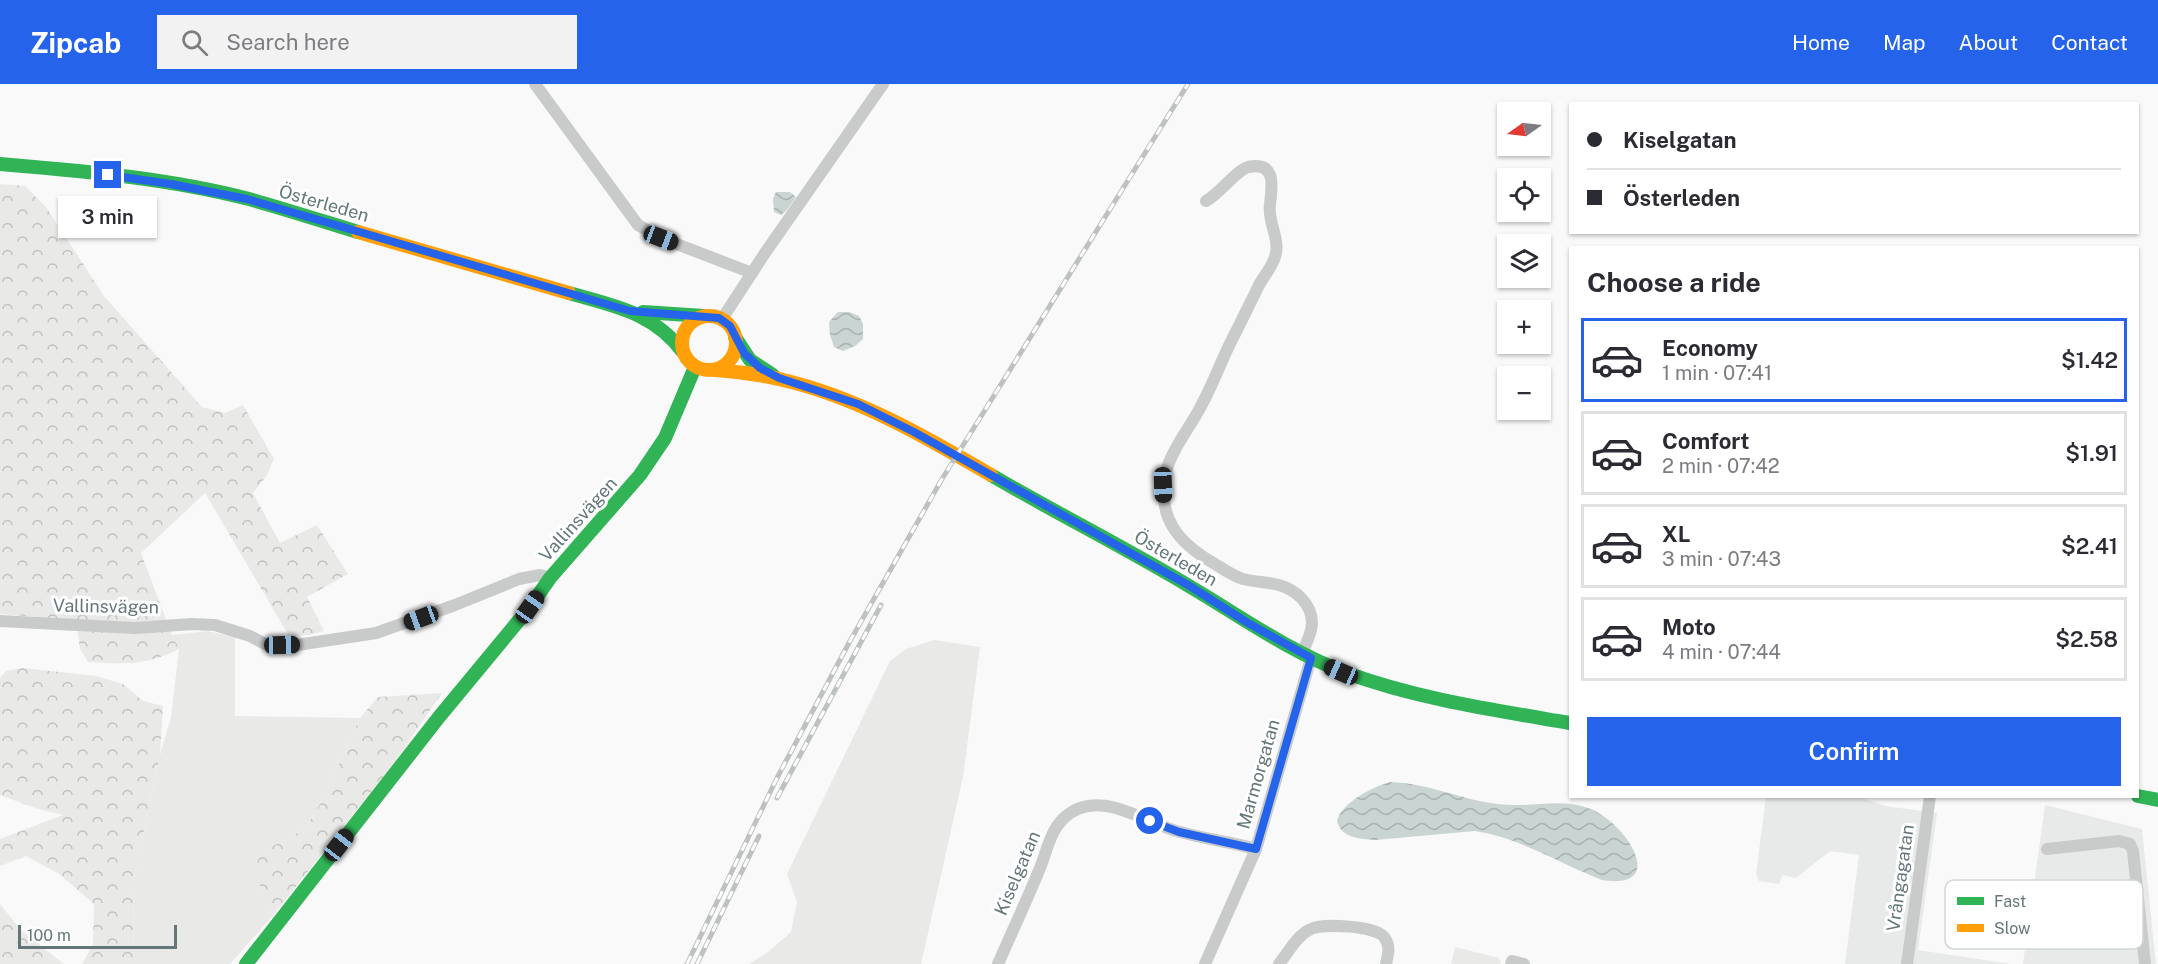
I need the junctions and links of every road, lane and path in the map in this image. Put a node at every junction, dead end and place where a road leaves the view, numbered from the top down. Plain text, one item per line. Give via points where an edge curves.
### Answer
1 (535, 84) edge
2 (883, 84) edge
3 (0, 164) edge
4 (1206, 201) dead end
5 (752, 273) junction
6 (630, 311) junction
7 (705, 316) junction
8 (722, 320) junction
9 (735, 337) junction
10 (683, 352) junction
11 (695, 367) junction
12 (715, 370) junction
13 (779, 378) junction
14 (550, 578) junction
15 (0, 621) edge
16 (1306, 656) junction
17 (1569, 723) edge
18 (2139, 796) edge
19 (1930, 798) edge
20 (2158, 800) edge
21 (1256, 849) junction
22 (2047, 849) dead end
23 (2136, 880) edge
24 (2143, 945) edge
25 (246, 964) edge
26 (998, 964) edge
27 (1205, 964) edge
28 (1279, 964) edge
29 (1386, 964) edge
30 (1511, 964) edge
31 (1524, 964) edge
32 (1907, 964) edge
33 (2145, 964) edge

1 - 5 street via 638,225 661,238
2 - 5 street
3 - 6 main road, Österleden via 87,171 247,199
4 - 16 street, Marmorgatan via 1244,169 1257,167 1267,171 1273,184 1269,207 1277,246 1270,268 1167,469 1163,485 1166,508 1177,535 1195,553 1241,578 1295,592 1312,616
5 - 8 street
6 - 7 main road, Österleden
6 - 10 main road, Österleden via 658,324
7 - 8 main road, Österleden
7 - 10 main road via 687,325 682,338
8 - 9 main road, Österleden
9 - 12 main road via 730,359
9 - 13 main road, Österleden via 754,364
10 - 11 main road, Österleden
11 - 12 main road, Österleden
11 - 14 main road, Vallinsvägen via 655,455
12 - 13 main road, Österleden
13 - 16 main road, Österleden via 858,404 914,432 1188,585
14 - 15 street, Vallinsvägen via 540,575 519,579 376,633 297,645 267,645 215,625 135,627
14 - 25 main road
16 - 17 main road, Österleden via 1407,693
16 - 21 street, Marmorgatan
18 - 20 main road
19 - 32 street, Vrångagatan
21 - 26 street, Kiselgatan via 1179,832 1104,805 1074,811 1054,830
21 - 27 street, Marmorgatan
22 - 23 street via 2127,842 2133,851
24 - 33 street
28 - 29 street via 1300,937 1321,926 1382,934 1389,948
30 - 31 street

